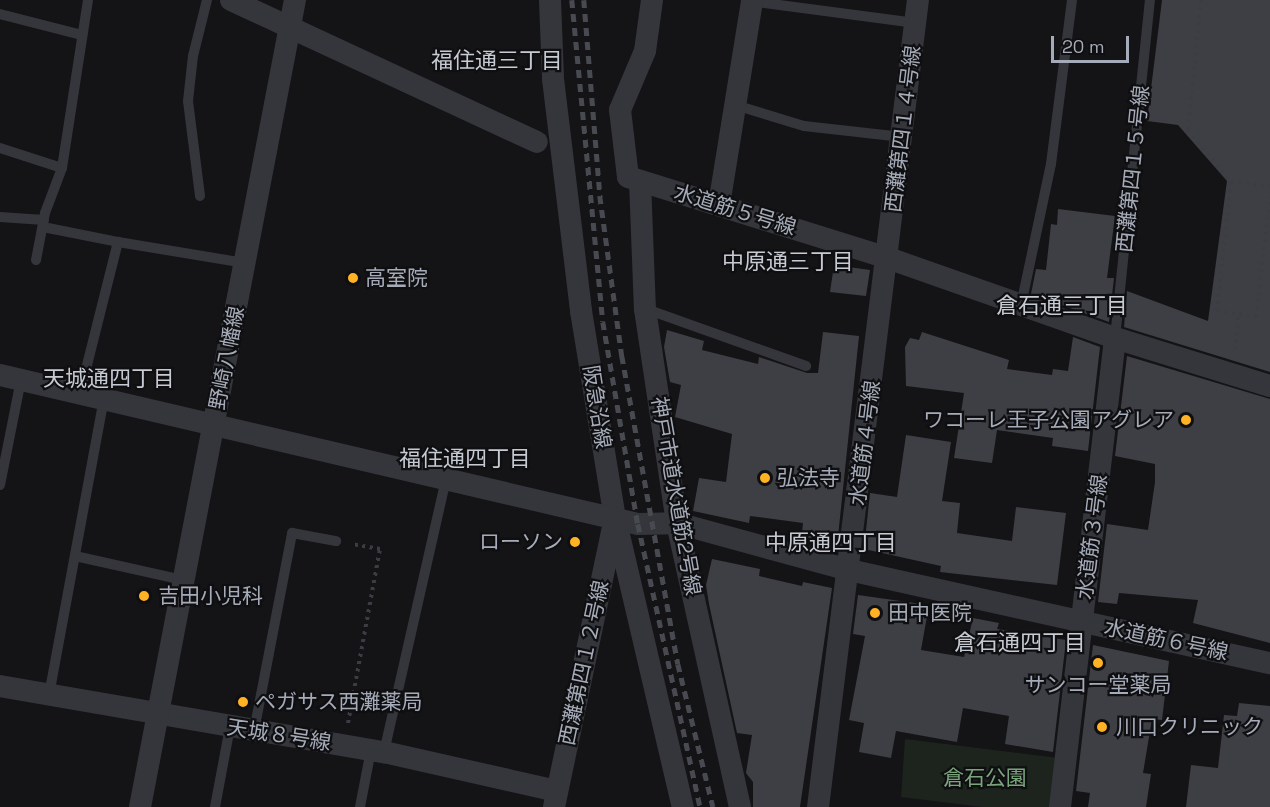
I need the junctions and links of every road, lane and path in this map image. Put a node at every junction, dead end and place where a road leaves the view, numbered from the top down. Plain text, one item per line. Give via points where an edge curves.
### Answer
1 (88, 0) edge
2 (207, 0) edge
3 (231, 0) edge
4 (295, 0) edge
5 (550, 0) edge
6 (652, 0) edge
7 (918, 0) edge
8 (1072, 0) edge
9 (1150, 0) edge
10 (1201, 0) edge
11 (752, 1) edge
12 (0, 14) edge
13 (916, 23) junction
14 (289, 27) junction
15 (82, 35) junction
16 (735, 105) junction
17 (902, 138) junction
18 (537, 142) dead end
19 (0, 148) edge
20 (62, 168) junction
21 (640, 181) junction
22 (1232, 182) junction
23 (1270, 186) edge
24 (200, 196) dead end
25 (1270, 197) edge
26 (719, 206) junction
27 (0, 217) edge
28 (43, 224) junction
29 (118, 243) junction
30 (36, 260) dead end
31 (893, 260) junction
32 (245, 263) junction
33 (1021, 305) junction
34 (645, 309) junction
35 (1239, 314) junction
36 (1115, 338) junction
37 (806, 366) dead end
38 (1232, 374) junction
39 (11, 377) edge
40 (1270, 386) edge
41 (80, 393) junction
42 (105, 399) junction
43 (214, 425) junction
44 (446, 478) junction
45 (0, 485) edge
46 (615, 518) junction
47 (677, 523) junction
48 (336, 541) joint
49 (75, 556) junction
50 (849, 570) junction
51 (183, 580) junction
52 (1083, 622) junction
53 (1270, 663) edge
54 (0, 686) edge
55 (49, 695) junction
56 (157, 716) junction
57 (230, 727) junction
58 (254, 731) junction
59 (344, 746) junction
60 (377, 751) junction
61 (556, 799) edge
62 (140, 807) edge
63 (215, 807) edge
64 (360, 807) edge
65 (683, 807) edge
66 (740, 807) edge
67 (818, 807) edge
68 (1060, 807) edge

1 - 15 lane
2 - 24 lane via 193,56 188,101
3 - 14 street
4 - 14 street, 野崎八幡線
5 - 46 street, 阪急沿線 via 553,79 581,311
6 - 21 street via 645,51 620,110 628,177
7 - 13 street, 西灘第四１４号線
8 - 33 lane via 1051,164
9 - 36 lane, 西灘第四１５号線
10 - 22 path via 1188,130
11 - 13 lane
11 - 16 street
12 - 15 lane
13 - 17 street, 西灘第四１４号線
14 - 18 street
14 - 32 street, 野崎八幡線
15 - 20 lane
16 - 17 lane via 804,126
16 - 26 street
17 - 31 street, 西灘第四１４号線
19 - 20 lane
20 - 28 lane
21 - 26 street, 水道筋５号線
21 - 34 street, 神戸市道水道筋2号線
22 - 23 path
22 - 35 path via 1216,311
25 - 35 path via 1256,317
26 - 31 street, 水道筋５号線
27 - 28 lane
28 - 29 lane
28 - 30 lane
29 - 32 lane
29 - 41 lane
31 - 33 street, 水道筋５号線
31 - 50 street, 水道筋４号線
32 - 43 street, 野崎八幡線
33 - 36 street, 水道筋５号線
34 - 37 lane
34 - 47 street, 神戸市道水道筋2号線
35 - 38 path
36 - 38 street, 水道筋５号線
36 - 52 street, 水道筋３号線
38 - 40 street, 水道筋５号線
39 - 41 street, 水道筋６号線
39 - 45 lane
41 - 42 street, 水道筋６号線
42 - 43 street, 水道筋６号線
42 - 49 lane
43 - 44 street, 水道筋６号線
43 - 51 street, 野崎八幡線
44 - 46 street, 水道筋６号線
44 - 60 lane
46 - 47 street, 水道筋６号線 via 651,526
46 - 61 street, 西灘第四１２号線
46 - 65 street, 阪急沿線
47 - 50 street, 水道筋６号線
47 - 66 street, 神戸市道水道筋2号線
48 - 58 lane via 292,533
48 - 59 path via 380,549
49 - 51 lane
49 - 55 lane
50 - 52 street, 水道筋６号線
50 - 67 street, 水道筋４号線
51 - 56 street, 野崎八幡線
52 - 53 street, 水道筋６号線
52 - 68 street, 水道筋３号線
54 - 55 street, 天城８号線
55 - 56 street, 天城８号線
56 - 57 street, 天城８号線
56 - 62 street, 野崎八幡線
57 - 58 street, 天城８号線
57 - 63 lane
58 - 59 street, 天城８号線
59 - 60 street, 天城８号線
60 - 61 street, 天城８号線
60 - 64 lane

